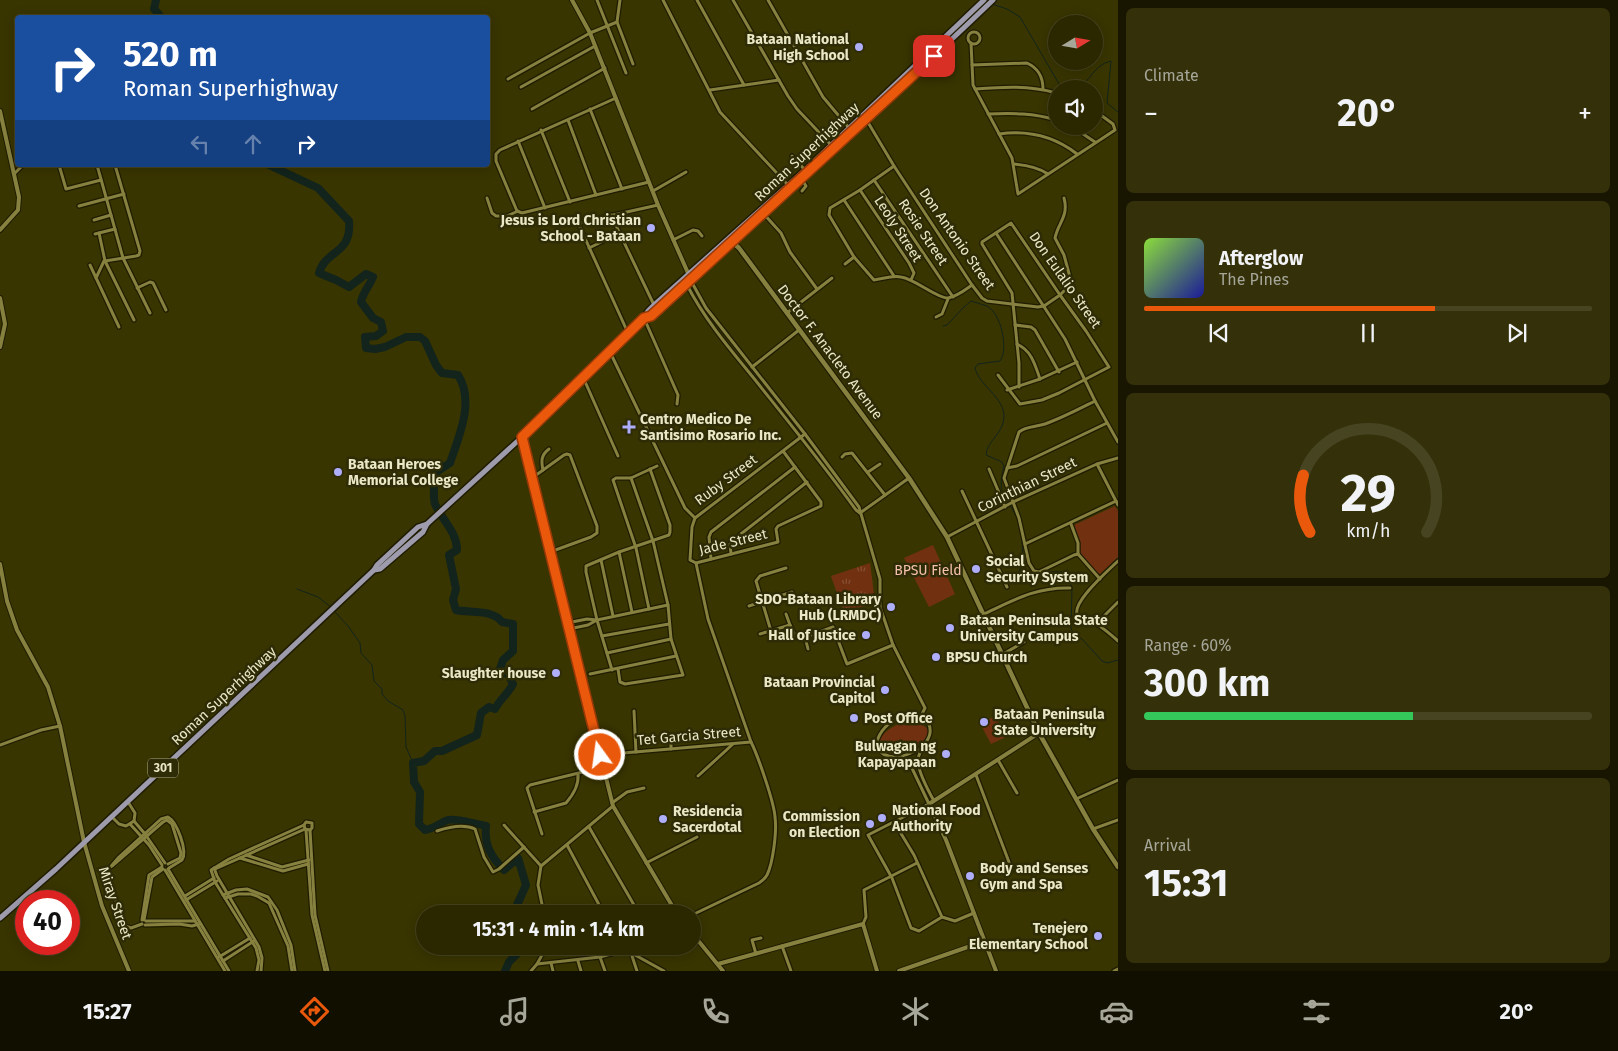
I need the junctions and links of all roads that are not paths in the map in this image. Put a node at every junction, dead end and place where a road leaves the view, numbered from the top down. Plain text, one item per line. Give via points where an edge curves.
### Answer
1 (572, 0) edge
2 (597, 0) edge
3 (620, 0) edge
4 (663, 0) edge
5 (697, 0) edge
6 (733, 0) edge
7 (768, 0) edge
8 (993, 0) edge
9 (983, 4) edge
10 (617, 22) junction
11 (608, 26) junction
12 (965, 28) junction
13 (590, 33) junction
14 (970, 33) junction
15 (971, 43) junction
16 (595, 46) junction
17 (633, 64) dead end
18 (972, 66) junction
19 (605, 68) junction
20 (626, 73) dead end
21 (508, 79) dead end
22 (779, 80) junction
23 (744, 85) junction
24 (521, 87) dead end
25 (975, 89) junction
26 (1043, 89) junction
27 (710, 90) junction
28 (1048, 91) edge
29 (616, 98) junction
30 (532, 109) dead end
31 (590, 110) junction
32 (0, 111) edge
33 (988, 114) junction
34 (1103, 116) edge
35 (1048, 118) edge
36 (866, 119) junction
37 (568, 120) junction
38 (849, 128) junction
39 (541, 130) junction
40 (999, 134) junction
41 (1085, 135) edge
42 (518, 141) junction
43 (1096, 142) junction
44 (831, 144) junction
45 (1078, 154) junction
46 (792, 156) dead end
47 (1014, 164) junction
48 (894, 166) junction
49 (21, 167) edge
50 (60, 167) edge
51 (98, 167) edge
52 (116, 167) edge
53 (805, 170) junction
54 (686, 172) dead end
55 (14, 174) junction
56 (1048, 174) junction
57 (801, 178) junction
58 (101, 180) junction
59 (874, 180) junction
60 (649, 182) junction
61 (788, 185) junction
62 (622, 189) junction
63 (860, 190) junction
64 (653, 191) junction
65 (802, 191) dead end
66 (124, 194) junction
67 (596, 196) junction
68 (106, 198) junction
69 (488, 198) dead end
70 (1064, 198) dead end
71 (844, 200) junction
72 (570, 202) junction
73 (658, 205) junction
74 (80, 206) dead end
75 (545, 208) junction
76 (518, 211) junction
77 (763, 213) junction
78 (111, 215) junction
79 (611, 215) junction
80 (94, 220) dead end
81 (116, 229) junction
82 (0, 230) edge
83 (620, 233) junction
84 (996, 233) junction
85 (702, 236) dead end
86 (673, 240) junction
87 (730, 240) junction
88 (589, 248) junction
89 (854, 257) junction
90 (124, 258) junction
91 (105, 260) junction
92 (845, 264) dead end
93 (90, 265) dead end
94 (686, 275) junction
95 (894, 276) junction
96 (95, 278) junction
97 (832, 278) dead end
98 (911, 280) junction
99 (688, 282) junction
100 (972, 285) junction
101 (137, 288) junction
102 (817, 289) junction
103 (1060, 296) junction
104 (953, 297) junction
105 (0, 298) edge
106 (948, 298) junction
107 (702, 302) junction
108 (654, 305) junction
109 (1013, 305) junction
110 (698, 306) junction
111 (1044, 306) junction
112 (166, 310) dead end
113 (150, 313) dead end
114 (786, 314) junction
115 (936, 317) dead end
116 (644, 318) junction
117 (134, 320) dead end
118 (1015, 325) junction
119 (119, 327) dead end
120 (799, 330) junction
121 (628, 333) junction
122 (1017, 344) junction
123 (0, 347) edge
124 (610, 352) junction
125 (1077, 362) junction
126 (752, 367) junction
127 (1058, 372) junction
128 (583, 376) junction
129 (998, 376) dead end
130 (1040, 380) junction
131 (1085, 380) junction
132 (1019, 386) junction
133 (1007, 390) junction
134 (774, 395) junction
135 (770, 398) junction
136 (1095, 401) junction
137 (677, 404) dead end
138 (1107, 423) junction
139 (805, 434) junction
140 (801, 437) junction
141 (520, 439) junction
142 (1118, 442) edge
143 (548, 449) dead end
144 (783, 451) junction
145 (618, 456) dead end
146 (842, 457) dead end
147 (1118, 458) edge
148 (880, 464) dead end
149 (1096, 464) junction
150 (657, 466) dead end
151 (795, 467) junction
152 (1007, 468) junction
153 (650, 469) junction
154 (989, 469) dead end
155 (543, 470) junction
156 (868, 472) junction
157 (532, 478) junction
158 (631, 478) junction
159 (909, 478) junction
160 (807, 482) junction
161 (962, 491) dead end
162 (885, 495) junction
163 (1117, 503) edge
164 (1008, 505) junction
165 (860, 513) junction
166 (695, 518) junction
167 (976, 522) junction
168 (1071, 524) junction
169 (947, 537) junction
170 (653, 541) junction
171 (1025, 544) junction
172 (636, 548) junction
173 (550, 552) junction
174 (619, 552) junction
175 (731, 554) junction
176 (1078, 554) junction
177 (711, 559) junction
178 (601, 560) junction
179 (690, 560) joint
180 (1118, 561) edge
181 (696, 563) junction
182 (0, 564) edge
183 (786, 568) dead end
184 (1100, 579) junction
185 (1007, 587) dead end
186 (1070, 588) dead end
187 (792, 592) dead end
188 (762, 601) junction
189 (1118, 602) edge
190 (668, 605) junction
191 (749, 606) dead end
192 (649, 609) junction
193 (632, 612) junction
194 (786, 614) dead end
195 (984, 614) junction
196 (613, 616) junction
197 (597, 620) junction
198 (567, 623) junction
199 (669, 624) junction
200 (1096, 624) junction
201 (790, 625) junction
202 (569, 629) junction
203 (771, 632) junction
204 (760, 634) dead end
205 (602, 636) junction
206 (805, 637) junction
207 (671, 639) junction
208 (1118, 640) edge
209 (1024, 642) dead end
210 (893, 644) junction
211 (808, 649) dead end
212 (607, 654) junction
213 (1003, 654) junction
214 (676, 656) junction
215 (618, 669) junction
216 (612, 670) junction
217 (590, 674) dead end
218 (634, 710) dead end
219 (920, 718) junction
220 (60, 726) junction
221 (1040, 733) junction
222 (671, 735) dead end
223 (751, 742) junction
224 (733, 744) junction
225 (0, 746) edge
226 (924, 747) junction
227 (671, 749) junction
228 (636, 752) junction
229 (600, 755) junction
230 (898, 758) junction
231 (998, 760) junction
232 (603, 768) junction
233 (578, 774) junction
234 (976, 775) junction
235 (698, 776) dead end
236 (1118, 780) edge
237 (644, 788) dead end
238 (1017, 793) dead end
239 (1076, 799) junction
240 (934, 801) junction
241 (128, 802) junction
242 (929, 804) junction
243 (612, 805) junction
244 (534, 812) junction
245 (112, 816) junction
246 (1118, 820) edge
247 (134, 821) junction
248 (894, 822) junction
249 (130, 824) junction
250 (504, 825) dead end
251 (139, 826) junction
252 (589, 827) junction
253 (1093, 829) junction
254 (135, 830) junction
255 (437, 831) dead end
256 (542, 834) dead end
257 (144, 837) junction
258 (697, 837) dead end
259 (84, 842) junction
260 (567, 845) junction
261 (524, 848) junction
262 (243, 855) junction
263 (310, 861) junction
264 (260, 862) junction
265 (646, 863) junction
266 (917, 863) junction
267 (1117, 865) edge
268 (541, 866) junction
269 (165, 867) junction
270 (1012, 870) dead end
271 (890, 876) junction
272 (216, 879) junction
273 (226, 895) junction
274 (184, 899) junction
275 (542, 905) edge
276 (599, 905) edge
277 (634, 905) edge
278 (672, 905) edge
279 (701, 911) edge
280 (974, 913) junction
281 (942, 917) junction
282 (0, 918) edge
283 (144, 922) junction
284 (198, 922) junction
285 (863, 924) junction
286 (761, 938) dead end
287 (253, 939) junction
288 (985, 941) junction
289 (701, 944) edge
290 (782, 946) junction
291 (756, 954) junction
292 (542, 955) edge
293 (610, 955) edge
294 (632, 955) edge
295 (635, 955) edge
296 (600, 958) junction
297 (220, 959) junction
298 (261, 960) junction
299 (578, 961) junction
300 (551, 963) junction
301 (537, 964) junction
302 (718, 964) junction
303 (129, 971) edge
304 (225, 971) edge
305 (229, 971) edge
306 (257, 971) edge
307 (261, 971) edge
308 (293, 971) edge
309 (326, 971) edge
310 (531, 971) edge
311 (553, 971) edge
312 (581, 971) edge
313 (605, 971) edge
314 (637, 971) edge
315 (664, 971) edge
316 (723, 971) edge
317 (791, 971) edge
318 (877, 971) edge
319 (899, 971) edge
320 (996, 971) edge

1 - 13 street
2 - 11 street
3 - 10 street
4 - 27 street
5 - 23 street
6 - 22 street
7 - 38 street via 823,97
8 - 9 main road, Roman Superhighway / 301
9 - 12 main road, Roman Superhighway / 301
9 - 38 main road, Roman Superhighway / 301
10 - 11 street
10 - 17 street
11 - 13 street
11 - 20 street
12 - 14 street
12 - 36 main road, Roman Superhighway / 301
13 - 16 street
13 - 21 street
14 - 15 street
14 - 15 street via 977,32 980,37 978,43
15 - 18 street
16 - 19 street
16 - 24 street
18 - 25 street
18 - 26 street via 1027,63 1039,72
19 - 29 street
19 - 30 street
22 - 23 street
22 - 44 street via 797,109
23 - 27 street
25 - 26 street
25 - 33 street
26 - 28 street
27 - 61 street via 720,112
29 - 31 street
29 - 60 street
31 - 37 street
31 - 62 street
32 - 55 street
33 - 35 street via 1018,113
33 - 40 street
34 - 43 street via 1114,124 1115,130
36 - 48 street, Don Antonio Street
36 - 57 main road, Roman Superhighway / 301
37 - 39 street
37 - 67 street
38 - 44 main road, Roman Superhighway / 301
39 - 42 street
39 - 72 street
40 - 45 street via 1041,136 1058,141
40 - 47 street
41 - 43 street
42 - 75 street
42 - 76 street via 496,154 496,161
43 - 45 street
44 - 53 main road, Roman Superhighway / 301
45 - 56 street
46 - 53 street
47 - 56 street via 1034,167
47 - 56 street via 1018,194
48 - 59 street
48 - 100 street, Don Antonio Street
49 - 55 street
50 - 58 street via 66,189
51 - 58 street
52 - 66 street
53 - 61 main road, Roman Superhighway / 301
54 - 64 street
55 - 82 street via 18,210
57 - 65 street via 806,186
57 - 77 main road, Roman Superhighway / 301
58 - 68 street
59 - 63 street
59 - 104 street, Rosie Street
60 - 62 street
60 - 64 street
61 - 87 main road, Roman Superhighway / 301
62 - 67 street
63 - 71 street
63 - 98 street, Leoly Street via 912,269 914,275
64 - 73 street
66 - 68 street
66 - 90 street via 140,250 139,255
67 - 72 street
68 - 74 street
68 - 78 street
69 - 76 street via 496,216
70 - 103 street via 1062,223 1055,238 1064,255 1071,281
71 - 89 street via 830,208 829,215
71 - 95 street
72 - 75 street
73 - 79 street
73 - 86 street
75 - 76 street
77 - 87 main road, Roman Superhighway / 301
77 - 102 street via 782,233 790,252
78 - 80 street
78 - 81 street
79 - 83 street
79 - 88 street via 580,223
81 - 90 street
81 - 91 street via 97,234
83 - 88 street
83 - 108 street
84 - 103 street, Don Eulalio Street via 1012,223
84 - 109 street via 982,242 982,246 1012,293
84 - 111 street
85 - 86 street via 693,230
86 - 94 street
87 - 94 main road, Roman Superhighway / 301
87 - 99 main road, Roman Superhighway / 301
87 - 114 main road, Doctor F. Anacleto Avenue
88 - 121 street
89 - 92 street
89 - 95 street via 874,280
90 - 91 street
90 - 101 street
91 - 96 street
91 - 117 street
93 - 96 street
94 - 99 street
94 - 108 main road, Roman Superhighway / 301
95 - 98 street
96 - 119 street
97 - 102 street
98 - 106 street
99 - 107 street
99 - 110 street
99 - 116 main road, Roman Superhighway / 301 via 651,316
100 - 104 street
100 - 109 street, Don Antonio Street via 987,301
101 - 112 street via 154,283
101 - 113 street
102 - 114 street
103 - 111 street
103 - 131 street, Don Eulalio Street via 1109,366
104 - 106 street
105 - 123 street via 5,324
106 - 115 street via 942,314
107 - 110 street
107 - 126 street
108 - 116 main road, Roman Superhighway / 301
109 - 111 street, Don Antonio Street
109 - 118 street
110 - 135 street
111 - 125 street
114 - 120 main road, Doctor F. Anacleto Avenue
116 - 121 main road, Roman Superhighway / 301
116 - 137 street via 678,395
118 - 122 street
118 - 127 street via 1035,330
120 - 126 street
120 - 159 main road, Doctor F. Anacleto Avenue
121 - 124 main road, Roman Superhighway / 301
122 - 130 street via 1030,354
122 - 132 street
124 - 128 main road, Roman Superhighway / 301
124 - 166 street via 685,508
125 - 127 street
125 - 131 street
126 - 134 street
127 - 130 street
128 - 141 main road, Roman Superhighway / 301
128 - 145 street
129 - 133 street
130 - 132 street
131 - 133 street, Don Eulalio Street via 1042,400 1020,404
131 - 136 street
132 - 133 street
134 - 135 street
134 - 139 street
135 - 140 street
136 - 138 street
136 - 152 street via 1019,432
138 - 142 street
138 - 152 street
139 - 140 street, Ruby Street
139 - 165 street
140 - 144 street, Ruby Street
140 - 165 street
141 - 157 street
141 - 241 main road, Roman Superhighway / 301 via 427,524 418,527
143 - 155 street via 541,460
144 - 151 street
144 - 166 street, Ruby Street
146 - 156 street via 852,453
147 - 149 street, Corinthian Street
148 - 156 street
149 - 163 street
149 - 164 street, Corinthian Street
150 - 153 street
151 - 160 street
151 - 177 street via 711,532
152 - 164 street via 1004,478
153 - 158 street
153 - 170 street via 670,532
154 - 164 street
155 - 157 street
155 - 173 street via 570,455 597,530 590,537
156 - 162 street
157 - 173 street
158 - 170 street
158 - 172 street via 613,480
159 - 162 street
159 - 169 main road, Doctor F. Anacleto Avenue
160 - 175 street via 736,537 730,544
160 - 175 street, Jade Street via 821,506 778,526 778,542
161 - 167 street
162 - 165 street
163 - 168 street
164 - 167 street, Corinthian Street
164 - 171 street via 1019,518
165 - 210 street via 880,579 880,607
166 - 179 street, Ruby Street
167 - 169 street, Corinthian Street
167 - 185 street
168 - 171 street
168 - 176 street
169 - 195 main road, Doctor F. Anacleto Avenue
170 - 172 street
170 - 190 street
171 - 176 street via 1029,563 1034,571 1039,572
172 - 174 street
172 - 192 street
173 - 198 street
174 - 178 street
174 - 193 street
175 - 177 street, Jade Street
176 - 184 street
177 - 181 street, Jade Street
178 - 196 street
178 - 197 street via 586,566
179 - 181 street, Jade Street
180 - 184 street
181 - 223 street via 708,619
182 - 220 street, Miray Street via 17,630 48,687
183 - 188 street via 758,578
184 - 200 street via 1078,604 1076,612 1083,620
186 - 195 street via 1029,593
187 - 188 street
188 - 191 street
188 - 203 street
189 - 200 street
190 - 192 street
190 - 199 street
192 - 193 street
193 - 196 street
194 - 201 street
195 - 213 main road, Doctor F. Anacleto Avenue
196 - 197 street
197 - 198 street
197 - 202 street
197 - 205 street
198 - 202 street
199 - 205 street
199 - 207 street
200 - 208 street
201 - 203 street
201 - 206 street via 796,636
202 - 229 street
203 - 204 street
205 - 212 street
206 - 210 street via 833,627 847,664
206 - 211 street
207 - 212 street
207 - 214 street
209 - 213 street
210 - 219 street via 926,708
212 - 216 street
213 - 221 main road, Doctor F. Anacleto Avenue
214 - 215 street
214 - 215 street via 683,675 625,684 620,682
215 - 216 street
216 - 217 street
218 - 228 street
219 - 226 street via 928,722 931,730
219 - 230 street via 900,718 884,727 878,736 878,750
220 - 225 street
220 - 259 street, Miray Street
221 - 231 street
221 - 239 main road, Doctor F. Anacleto Avenue
222 - 227 street
223 - 224 street, Tet Garcia Street
223 - 279 street via 775,816 768,874 759,883
224 - 227 street, Tet Garcia Street
224 - 235 street
226 - 230 street
226 - 240 street via 918,762
227 - 228 street, Tet Garcia Street
228 - 229 street, Tet Garcia Street
229 - 232 street
230 - 242 street via 910,764
231 - 234 street
231 - 238 street
232 - 233 street
232 - 243 street
233 - 244 street via 576,786 566,803
233 - 244 street via 530,785 527,788
234 - 240 street
234 - 270 street
236 - 239 street
237 - 243 street via 627,792
239 - 253 main road, Doctor F. Anacleto Avenue
240 - 242 street
241 - 245 main road, Roman Superhighway / 301
241 - 247 street via 135,813
242 - 248 street
242 - 280 street
243 - 252 street
243 - 265 street
244 - 256 street
245 - 249 street via 119,824
245 - 259 main road, Roman Superhighway / 301
246 - 253 street
247 - 249 street
247 - 251 street
248 - 266 street
248 - 271 street via 868,835
249 - 254 street
250 - 261 street
251 - 254 street
251 - 257 street
252 - 260 street
252 - 277 street
253 - 267 main road, Doctor F. Anacleto Avenue
254 - 257 street
255 - 261 street via 463,826 474,828 493,872
257 - 269 street
257 - 269 street via 164,817 171,820 183,856 182,860
257 - 283 street via 107,871 126,927
258 - 265 street
259 - 282 main road, Roman Superhighway / 301
259 - 303 street, Miray Street via 102,906
260 - 268 street
260 - 276 street
261 - 268 street
262 - 263 street via 306,828
262 - 264 street
262 - 264 street
262 - 272 street via 214,868
263 - 264 street via 286,869
263 - 309 street via 313,915
265 - 278 street
266 - 271 street
266 - 281 street
268 - 275 street via 538,885
269 - 274 street
269 - 283 street via 152,874
271 - 281 street via 911,928 919,931
271 - 285 street via 864,890 866,917
272 - 273 street
272 - 274 street
273 - 287 street
273 - 308 street via 258,894 267,899 289,946
274 - 284 street
280 - 281 street via 955,921
280 - 288 street
283 - 284 street
284 - 297 street
285 - 290 street
285 - 318 street
286 - 291 street via 752,940
287 - 297 street
287 - 298 street
288 - 319 street
288 - 320 street
289 - 302 street
290 - 291 street
290 - 317 street
291 - 302 street
292 - 301 street
293 - 296 street
294 - 314 street
295 - 315 street
296 - 299 street
296 - 313 street
297 - 304 street
297 - 305 street
298 - 306 street
298 - 307 street
299 - 300 street
299 - 312 street
300 - 301 street
300 - 311 street
301 - 310 street
302 - 316 street

